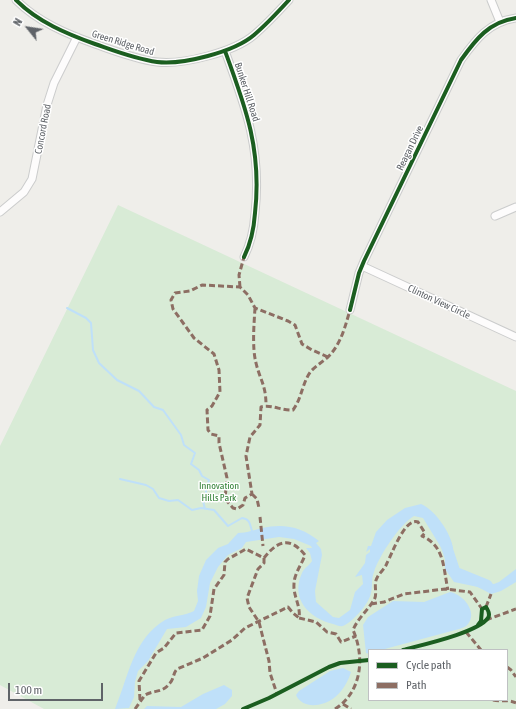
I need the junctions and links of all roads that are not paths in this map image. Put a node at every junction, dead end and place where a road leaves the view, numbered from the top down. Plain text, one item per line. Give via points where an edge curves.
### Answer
1 (16, 0) edge
2 (491, 0) edge
3 (284, 1) edge
4 (516, 18) edge
5 (500, 22) junction
6 (77, 37) junction
7 (225, 51) junction
8 (516, 207) edge
9 (0, 212) edge
10 (495, 216) dead end
11 (244, 257) dead end
12 (362, 266) junction
13 (350, 310) dead end
14 (516, 337) edge

1 - 6 street, Green Ridge Road via 40,20
2 - 5 street
3 - 7 street, Green Ridge Road via 253,36
4 - 5 street, Reagan Drive
5 - 12 street, Reagan Drive via 479,35 461,60
6 - 7 street, Green Ridge Road via 120,53 158,62
6 - 9 street, Concord Road via 54,83 47,105 32,179 24,192
7 - 11 street, Bunker Hill Road via 244,100 256,154 257,196 254,227
8 - 10 street
12 - 13 street, Reagan Drive
12 - 14 street, Clinton View Circle

